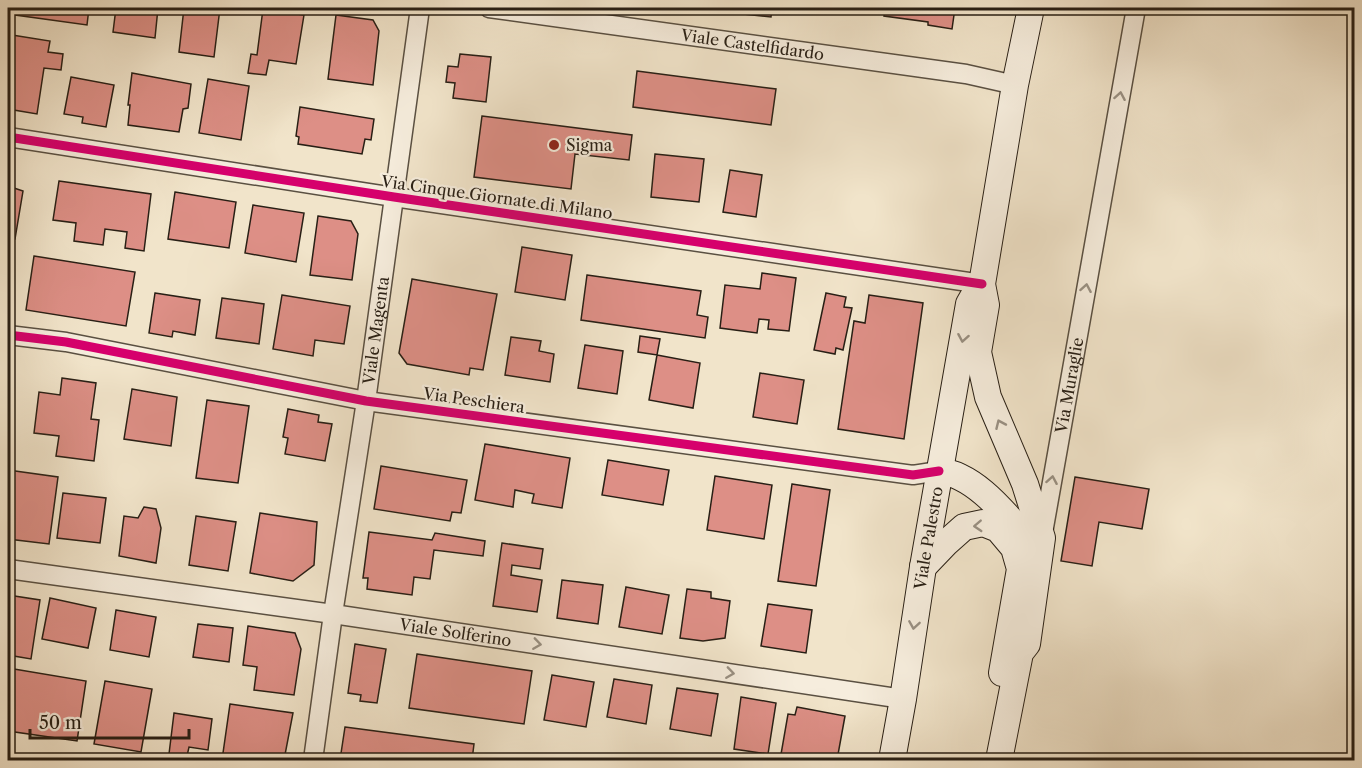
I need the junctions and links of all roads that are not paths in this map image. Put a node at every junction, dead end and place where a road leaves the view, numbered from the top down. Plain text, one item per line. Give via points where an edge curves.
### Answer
1 (420, 8) edge
2 (489, 8) edge
3 (1031, 8) edge
4 (1136, 8) edge
5 (1015, 86) junction
6 (8, 137) edge
7 (394, 197) junction
8 (982, 284) junction
9 (8, 335) edge
10 (366, 401) junction
11 (939, 471) junction
12 (1042, 538) junction
13 (923, 567) junction
14 (8, 569) edge
15 (333, 614) junction
16 (1020, 653) junction
17 (903, 699) junction
18 (1000, 753) edge
19 (313, 760) edge
20 (892, 760) edge

1 - 7 street, Viale Magenta
2 - 5 street, Viale Castelfidardo via 966,74
3 - 5 main road, Viale Palestro
12 -> 4 street, Via Muraglie
5 - 8 main road, Viale Palestro
6 - 7 street, Via Cinque Giornate di Milano
7 - 8 street, Via Cinque Giornate di Milano
7 - 10 street, Viale Magenta
8 -> 11 main road, Viale Palestro via 969,304
12 -> 8 main road, Viale Palestro via 1025,484 988,397 978,352 986,305
9 - 10 street, Via Peschiera via 66,342
10 - 11 street, Via Peschiera via 913,475
10 - 15 street, Viale Magenta
11 - 13 main road, Viale Palestro
11 - 16 main road via 951,472 985,493 1024,534 1029,565 1016,648
12 - 16 main road, Via Muraglie via 1027,644
13 -> 17 main road, Viale Palestro
18 -> 13 main road via 994,726 1020,568 1014,548 998,529 983,523 964,527
14 - 15 street, Viale Solferino
15 -> 17 street, Viale Solferino
15 - 19 street, Viale Magenta
16 - 18 main road, Via Muraglie
17 - 20 main road, Viale Palestro

